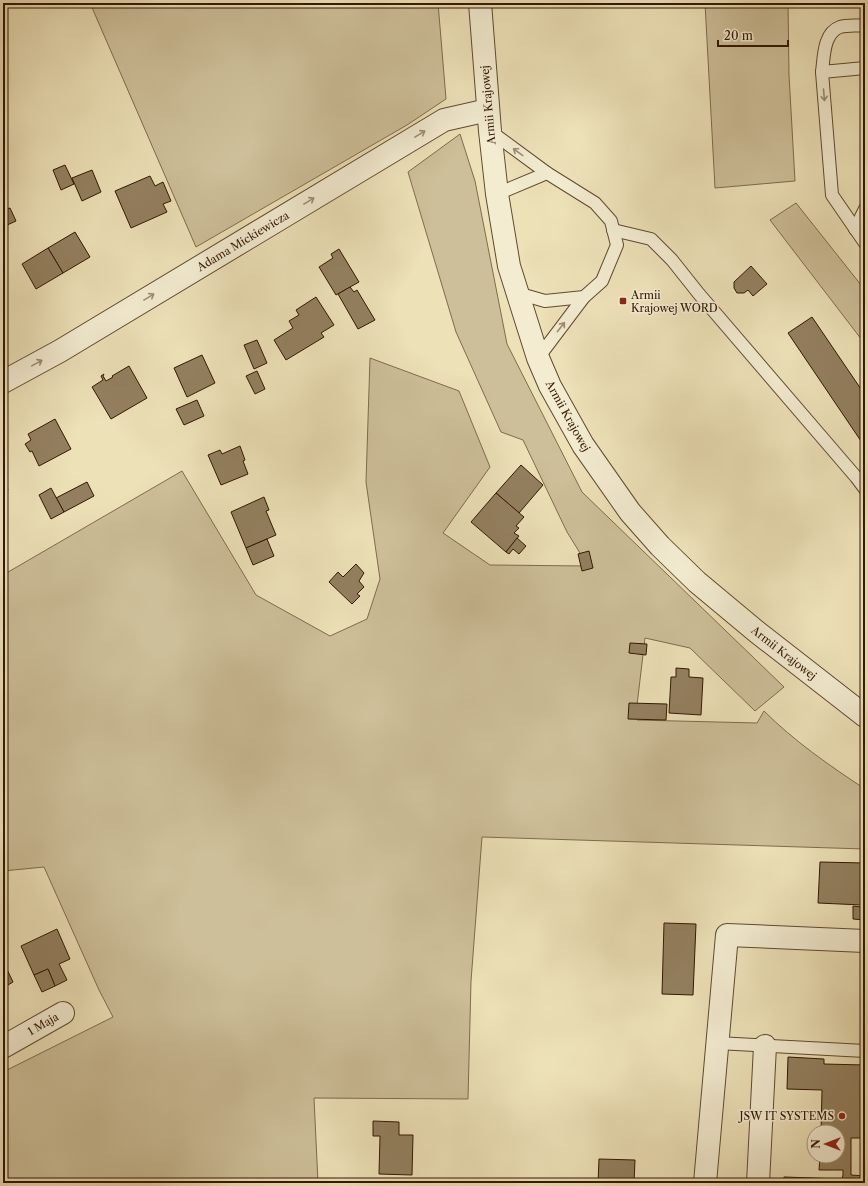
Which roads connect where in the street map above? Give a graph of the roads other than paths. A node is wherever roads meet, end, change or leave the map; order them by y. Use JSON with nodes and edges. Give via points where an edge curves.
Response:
{"nodes":[{"id":1,"x":480,"y":3,"type":"edge"},
{"id":2,"x":865,"y":25,"type":"edge"},
{"id":3,"x":865,"y":68,"type":"edge"},
{"id":4,"x":822,"y":72,"type":"junction"},
{"id":5,"x":489,"y":121,"type":"junction"},
{"id":6,"x":546,"y":173,"type":"junction"},
{"id":7,"x":496,"y":194,"type":"junction"},
{"id":8,"x":865,"y":209,"type":"edge"},
{"id":9,"x":855,"y":229,"type":"junction"},
{"id":10,"x":613,"y":230,"type":"junction"},
{"id":11,"x":865,"y":243,"type":"edge"},
{"id":12,"x":518,"y":293,"type":"junction"},
{"id":13,"x":584,"y":297,"type":"junction"},
{"id":14,"x":538,"y":358,"type":"junction"},
{"id":15,"x":3,"y":382,"type":"edge"},
{"id":16,"x":865,"y":489,"type":"edge"},
{"id":17,"x":865,"y":716,"type":"edge"},
{"id":18,"x":865,"y":941,"type":"edge"},
{"id":19,"x":63,"y":1013,"type":"dead end"},
{"id":20,"x":717,"y":1043,"type":"junction"},
{"id":21,"x":765,"y":1046,"type":"junction"},
{"id":22,"x":3,"y":1047,"type":"edge"},
{"id":23,"x":865,"y":1051,"type":"edge"},
{"id":24,"x":705,"y":1183,"type":"edge"},
{"id":25,"x":758,"y":1183,"type":"edge"}],
"edges":[{"from":1,"to":5,"type":"street","name":"Armii Krajowej"},
{"from":2,"to":4,"type":"lane","via":[[839,27],[832,34],[824,48]]},
{"from":3,"to":4,"type":"lane"},
{"from":4,"to":9,"type":"lane","one_way":true,"via":[[832,195]]},
{"from":6,"to":5,"type":"lane","one_way":true},
{"from":5,"to":7,"type":"street","name":"Armii Krajowej"},
{"from":15,"to":5,"type":"street","name":"Adama Mickiewicza","one_way":true,"via":[[67,347],[444,120]]},
{"from":6,"to":7,"type":"lane"},
{"from":6,"to":10,"type":"lane","via":[[595,203],[611,221]]},
{"from":7,"to":12,"type":"street","name":"Armii Krajowej","via":[[508,266]]},
{"from":8,"to":9,"type":"lane"},
{"from":9,"to":11,"type":"lane"},
{"from":10,"to":13,"type":"lane","via":[[617,245],[602,281]]},
{"from":10,"to":16,"type":"lane","via":[[652,239]]},
{"from":12,"to":13,"type":"lane","via":[[545,301]]},
{"from":12,"to":14,"type":"street","name":"Armii Krajowej"},
{"from":14,"to":13,"type":"lane","one_way":true},
{"from":14,"to":17,"type":"street","name":"Armii Krajowej","via":[[582,445],[630,512],[660,546],[733,612]]},
{"from":18,"to":20,"type":"street","via":[[727,935]]},
{"from":19,"to":22,"type":"street","name":"1 Maja"},
{"from":20,"to":21,"type":"lane"},
{"from":20,"to":24,"type":"street"},
{"from":21,"to":23,"type":"lane"},
{"from":21,"to":25,"type":"street"}]}
